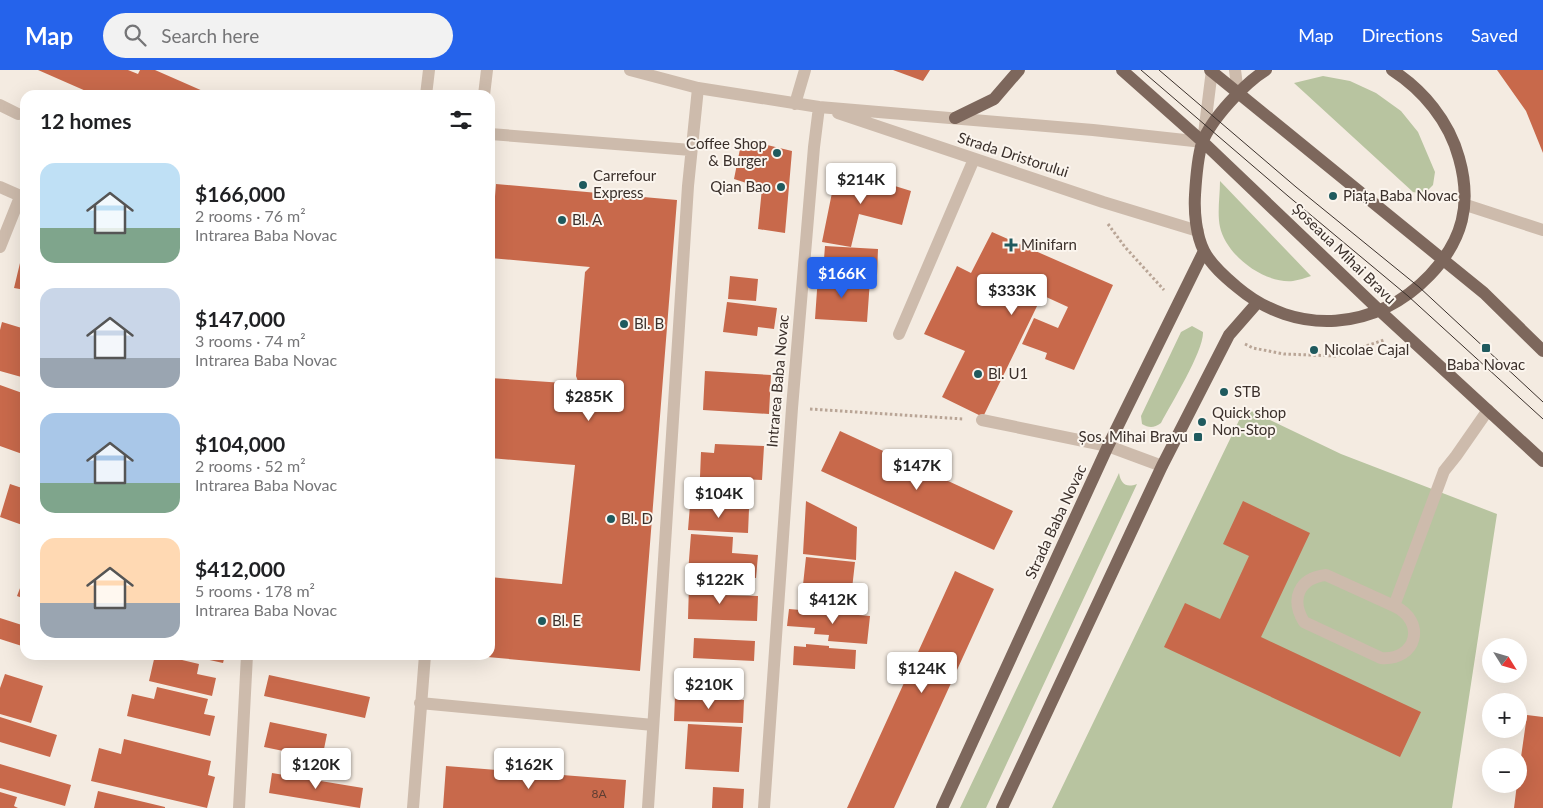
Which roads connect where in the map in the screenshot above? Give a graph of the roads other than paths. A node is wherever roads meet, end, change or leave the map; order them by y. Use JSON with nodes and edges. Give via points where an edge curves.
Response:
{"nodes":[{"id":1,"x":429,"y":70,"type":"edge"},
{"id":2,"x":487,"y":70,"type":"edge"},
{"id":3,"x":630,"y":70,"type":"edge"},
{"id":4,"x":805,"y":70,"type":"edge"},
{"id":5,"x":1019,"y":70,"type":"edge"},
{"id":6,"x":1122,"y":70,"type":"edge"},
{"id":7,"x":1212,"y":70,"type":"edge"},
{"id":8,"x":1235,"y":70,"type":"edge"},
{"id":9,"x":1266,"y":70,"type":"edge"},
{"id":10,"x":1392,"y":70,"type":"edge"},
{"id":11,"x":698,"y":88,"type":"junction"},
{"id":12,"x":427,"y":90,"type":"edge"},
{"id":13,"x":485,"y":90,"type":"edge"},
{"id":14,"x":1238,"y":93,"type":"junction"},
{"id":15,"x":795,"y":104,"type":"junction"},
{"id":16,"x":0,"y":105,"type":"edge"},
{"id":17,"x":819,"y":107,"type":"junction"},
{"id":18,"x":18,"y":114,"type":"dead end"},
{"id":19,"x":955,"y":118,"type":"junction"},
{"id":20,"x":495,"y":134,"type":"edge"},
{"id":21,"x":1203,"y":142,"type":"junction"},
{"id":22,"x":691,"y":150,"type":"junction"},
{"id":23,"x":974,"y":159,"type":"junction"},
{"id":24,"x":0,"y":187,"type":"edge"},
{"id":25,"x":20,"y":196,"type":"edge"},
{"id":26,"x":20,"y":202,"type":"edge"},
{"id":27,"x":1466,"y":205,"type":"junction"},
{"id":28,"x":1543,"y":230,"type":"edge"},
{"id":29,"x":1198,"y":231,"type":"junction"},
{"id":30,"x":0,"y":247,"type":"edge"},
{"id":31,"x":1204,"y":251,"type":"junction"},
{"id":32,"x":1444,"y":260,"type":"junction"},
{"id":33,"x":1257,"y":303,"type":"junction"},
{"id":34,"x":1380,"y":311,"type":"junction"},
{"id":35,"x":899,"y":334,"type":"dead end"},
{"id":36,"x":1543,"y":351,"type":"edge"},
{"id":37,"x":1488,"y":410,"type":"junction"},
{"id":38,"x":982,"y":420,"type":"road end"},
{"id":39,"x":1108,"y":446,"type":"junction"},
{"id":40,"x":1543,"y":461,"type":"edge"},
{"id":41,"x":1162,"y":466,"type":"junction"},
{"id":42,"x":1394,"y":606,"type":"junction"},
{"id":43,"x":248,"y":660,"type":"edge"},
{"id":44,"x":424,"y":660,"type":"edge"},
{"id":45,"x":420,"y":703,"type":"junction"},
{"id":46,"x":653,"y":725,"type":"junction"},
{"id":47,"x":239,"y":808,"type":"edge"},
{"id":48,"x":413,"y":808,"type":"edge"},
{"id":49,"x":648,"y":808,"type":"edge"},
{"id":50,"x":764,"y":808,"type":"edge"},
{"id":51,"x":942,"y":808,"type":"edge"},
{"id":52,"x":1002,"y":808,"type":"edge"}],
"edges":[{"from":1,"to":12,"type":"street"},
{"from":2,"to":13,"type":"street"},
{"from":3,"to":11,"type":"street","name":"Strada Dristorului"},
{"from":4,"to":15,"type":"street"},
{"from":5,"to":19,"type":"main road","via":[[994,99]]},
{"from":6,"to":21,"type":"main road","name":"Șoseaua Mihai Bravu"},
{"from":7,"to":14,"type":"main road"},
{"from":7,"to":21,"type":"street"},
{"from":8,"to":14,"type":"street"},
{"from":9,"to":14,"type":"main road"},
{"from":10,"to":27,"type":"main road","via":[[1426,99],[1448,127],[1463,172]]},
{"from":11,"to":15,"type":"street","name":"Strada Dristorului"},
{"from":11,"to":22,"type":"street"},
{"from":14,"to":21,"type":"main road","via":[[1217,118]]},
{"from":14,"to":32,"type":"main road"},
{"from":15,"to":17,"type":"street","name":"Strada Dristorului"},
{"from":16,"to":18,"type":"street"},
{"from":17,"to":19,"type":"street","name":"Strada Dristorului"},
{"from":17,"to":23,"type":"street","name":"Strada Dristorului"},
{"from":17,"to":50,"type":"street","name":"Intrarea Baba Novac","via":[[792,408]]},
{"from":19,"to":21,"type":"street","name":"Strada Dristorului"},
{"from":20,"to":22,"type":"street"},
{"from":21,"to":29,"type":"main road","via":[[1196,171]]},
{"from":21,"to":34,"type":"main road","name":"Șoseaua Mihai Bravu"},
{"from":22,"to":46,"type":"street"},
{"from":23,"to":29,"type":"street","name":"Strada Dristorului"},
{"from":23,"to":35,"type":"street"},
{"from":24,"to":25,"type":"street"},
{"from":26,"to":30,"type":"street"},
{"from":27,"to":28,"type":"street"},
{"from":27,"to":32,"type":"main road","via":[[1455,243]]},
{"from":29,"to":31,"type":"main road"},
{"from":31,"to":33,"type":"main road","via":[[1220,272]]},
{"from":31,"to":39,"type":"main road","name":"Strada Baba Novac"},
{"from":32,"to":34,"type":"main road","via":[[1408,296]]},
{"from":32,"to":36,"type":"main road"},
{"from":33,"to":34,"type":"main road","via":[[1289,316],[1324,322]]},
{"from":33,"to":41,"type":"main road","via":[[1229,335]]},
{"from":34,"to":37,"type":"main road","name":"Șoseaua Mihai Bravu"},
{"from":37,"to":40,"type":"main road","name":"Șoseaua Mihai Bravu"},
{"from":37,"to":42,"type":"street","via":[[1444,471]]},
{"from":38,"to":39,"type":"street"},
{"from":39,"to":41,"type":"street"},
{"from":39,"to":51,"type":"main road","name":"Strada Baba Novac"},
{"from":41,"to":52,"type":"main road"},
{"from":42,"to":42,"type":"street","via":[[1412,620],[1414,632],[1411,646],[1392,659],[1381,658],[1304,622],[1296,605],[1298,593],[1305,583],[1316,576],[1326,575]]},
{"from":43,"to":47,"type":"street"},
{"from":44,"to":45,"type":"street"},
{"from":45,"to":46,"type":"street"},
{"from":45,"to":48,"type":"street"},
{"from":46,"to":49,"type":"street"}]}
